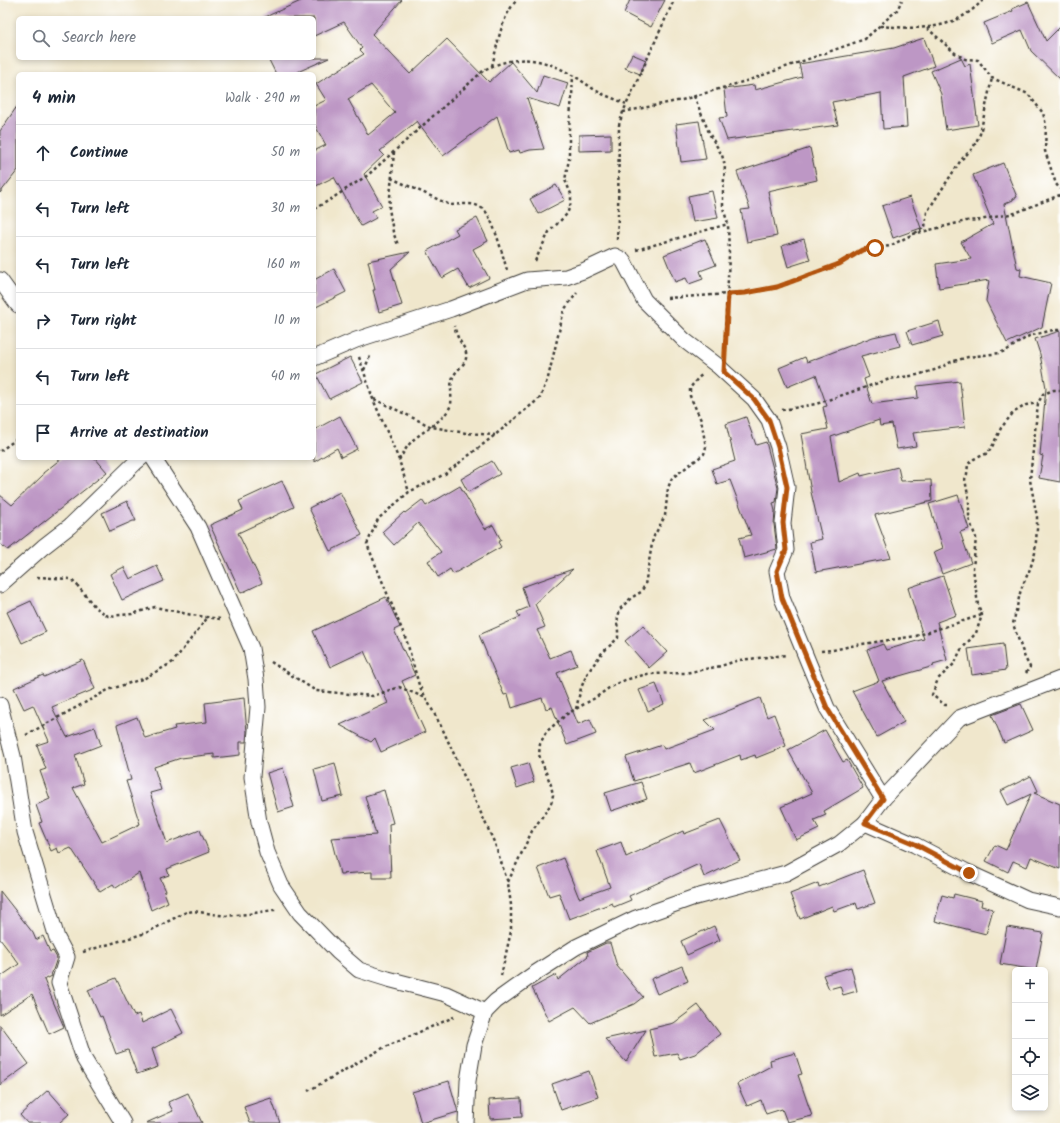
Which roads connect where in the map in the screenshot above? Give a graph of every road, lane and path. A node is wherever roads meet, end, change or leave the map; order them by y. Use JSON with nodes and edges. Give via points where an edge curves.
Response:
{"nodes":[{"id":1,"x":517,"y":0,"type":"edge"},
{"id":2,"x":674,"y":0,"type":"edge"},
{"id":3,"x":902,"y":0,"type":"edge"},
{"id":4,"x":983,"y":0,"type":"edge"},
{"id":5,"x":880,"y":26,"type":"junction"},
{"id":6,"x":927,"y":28,"type":"junction"},
{"id":7,"x":492,"y":66,"type":"junction"},
{"id":8,"x":573,"y":75,"type":"junction"},
{"id":9,"x":992,"y":78,"type":"junction"},
{"id":10,"x":694,"y":96,"type":"junction"},
{"id":11,"x":626,"y":104,"type":"junction"},
{"id":12,"x":623,"y":112,"type":"junction"},
{"id":13,"x":394,"y":152,"type":"junction"},
{"id":14,"x":391,"y":178,"type":"junction"},
{"id":15,"x":1060,"y":189,"type":"edge"},
{"id":16,"x":1060,"y":195,"type":"edge"},
{"id":17,"x":316,"y":208,"type":"edge"},
{"id":18,"x":728,"y":224,"type":"junction"},
{"id":19,"x":913,"y":234,"type":"junction"},
{"id":20,"x":398,"y":245,"type":"dead end"},
{"id":21,"x":615,"y":256,"type":"junction"},
{"id":22,"x":583,"y":272,"type":"junction"},
{"id":23,"x":0,"y":280,"type":"edge"},
{"id":24,"x":527,"y":280,"type":"junction"},
{"id":25,"x":513,"y":286,"type":"junction"},
{"id":26,"x":728,"y":294,"type":"junction"},
{"id":27,"x":644,"y":300,"type":"junction"},
{"id":28,"x":16,"y":302,"type":"edge"},
{"id":29,"x":451,"y":309,"type":"junction"},
{"id":30,"x":1060,"y":330,"type":"edge"},
{"id":31,"x":356,"y":340,"type":"junction"},
{"id":32,"x":316,"y":357,"type":"edge"},
{"id":33,"x":721,"y":369,"type":"junction"},
{"id":34,"x":1060,"y":390,"type":"edge"},
{"id":35,"x":373,"y":399,"type":"junction"},
{"id":36,"x":1038,"y":403,"type":"junction"},
{"id":37,"x":764,"y":413,"type":"junction"},
{"id":38,"x":432,"y":427,"type":"junction"},
{"id":39,"x":495,"y":435,"type":"junction"},
{"id":40,"x":16,"y":439,"type":"edge"},
{"id":41,"x":0,"y":451,"type":"edge"},
{"id":42,"x":138,"y":460,"type":"edge"},
{"id":43,"x":154,"y":460,"type":"edge"},
{"id":44,"x":399,"y":460,"type":"junction"},
{"id":45,"x":409,"y":492,"type":"junction"},
{"id":46,"x":12,"y":575,"type":"junction"},
{"id":47,"x":0,"y":585,"type":"edge"},
{"id":48,"x":982,"y":616,"type":"junction"},
{"id":49,"x":208,"y":617,"type":"junction"},
{"id":50,"x":240,"y":623,"type":"junction"},
{"id":51,"x":251,"y":648,"type":"junction"},
{"id":52,"x":805,"y":653,"type":"junction"},
{"id":53,"x":1025,"y":673,"type":"dead end"},
{"id":54,"x":1060,"y":679,"type":"edge"},
{"id":55,"x":426,"y":698,"type":"junction"},
{"id":56,"x":0,"y":705,"type":"edge"},
{"id":57,"x":576,"y":709,"type":"junction"},
{"id":58,"x":959,"y":718,"type":"junction"},
{"id":59,"x":9,"y":744,"type":"junction"},
{"id":60,"x":883,"y":799,"type":"junction"},
{"id":61,"x":865,"y":823,"type":"junction"},
{"id":62,"x":508,"y":883,"type":"junction"},
{"id":63,"x":1060,"y":907,"type":"edge"},
{"id":64,"x":300,"y":913,"type":"junction"},
{"id":65,"x":67,"y":957,"type":"junction"},
{"id":66,"x":496,"y":1001,"type":"junction"},
{"id":67,"x":481,"y":1010,"type":"junction"},
{"id":68,"x":308,"y":1091,"type":"dead end"},
{"id":69,"x":123,"y":1123,"type":"edge"},
{"id":70,"x":466,"y":1123,"type":"edge"}],
"edges":[{"from":1,"to":7,"type":"path","via":[[510,7],[502,28]]},
{"from":2,"to":11,"type":"path"},
{"from":3,"to":5,"type":"path","via":[[897,10]]},
{"from":4,"to":6,"type":"path","via":[[970,12]]},
{"from":5,"to":6,"type":"path"},
{"from":5,"to":10,"type":"path","via":[[865,39],[749,80]]},
{"from":6,"to":9,"type":"path","via":[[954,53],[965,59],[978,60]]},
{"from":7,"to":8,"type":"path","via":[[500,62],[522,59],[548,63]]},
{"from":7,"to":13,"type":"path","via":[[484,70]]},
{"from":8,"to":11,"type":"path","via":[[596,91]]},
{"from":8,"to":24,"type":"path","via":[[569,159],[565,180],[571,194],[571,203],[567,214],[549,232]]},
{"from":9,"to":15,"type":"path","via":[[1028,94],[1043,113],[1046,125],[1045,151]]},
{"from":9,"to":19,"type":"path","via":[[977,141],[961,160],[927,212],[925,227]]},
{"from":10,"to":12,"type":"path"},
{"from":10,"to":18,"type":"path","via":[[726,166],[723,208]]},
{"from":11,"to":12,"type":"path"},
{"from":12,"to":21,"type":"path","via":[[619,125]]},
{"from":13,"to":14,"type":"path"},
{"from":13,"to":17,"type":"path","via":[[368,175]]},
{"from":14,"to":20,"type":"path","via":[[390,221]]},
{"from":14,"to":25,"type":"path","via":[[450,205],[467,204],[483,209],[490,217]]},
{"from":16,"to":19,"type":"path","via":[[1015,213],[966,221]]},
{"from":18,"to":21,"type":"path"},
{"from":18,"to":26,"type":"path"},
{"from":19,"to":26,"type":"path","via":[[890,246],[862,250],[839,264],[777,287]]},
{"from":21,"to":22,"type":"street"},
{"from":21,"to":27,"type":"street","via":[[623,260]]},
{"from":22,"to":24,"type":"street","via":[[566,278]]},
{"from":22,"to":39,"type":"path","via":[[579,290],[564,310],[548,378],[540,398]]},
{"from":23,"to":28,"type":"street"},
{"from":24,"to":25,"type":"street"},
{"from":25,"to":29,"type":"street"},
{"from":26,"to":27,"type":"path"},
{"from":26,"to":33,"type":"path"},
{"from":27,"to":33,"type":"street","via":[[684,340]]},
{"from":29,"to":31,"type":"street"},
{"from":29,"to":38,"type":"path","via":[[457,336],[466,351],[465,362],[452,379],[451,404]]},
{"from":30,"to":37,"type":"path","via":[[1029,336],[1000,353],[963,358],[938,369],[890,379],[816,404]]},
{"from":31,"to":32,"type":"street"},
{"from":31,"to":35,"type":"path","via":[[355,347]]},
{"from":33,"to":37,"type":"street","via":[[754,399]]},
{"from":33,"to":57,"type":"path","via":[[698,378],[690,388],[690,396],[701,420],[706,447],[704,454],[672,478],[668,488],[665,516],[653,538],[645,585],[641,592],[620,609],[617,622],[618,638],[601,654],[587,674]]},
{"from":34,"to":36,"type":"path","via":[[1043,394]]},
{"from":35,"to":38,"type":"path"},
{"from":35,"to":44,"type":"path"},
{"from":36,"to":48,"type":"path","via":[[1026,405],[1013,414],[1001,428],[988,453],[968,464],[965,479],[969,519],[976,538],[973,568]]},
{"from":36,"to":53,"type":"path","via":[[1030,480],[1037,516],[1035,553],[1021,589],[1014,624],[1030,667]]},
{"from":37,"to":52,"type":"street","via":[[778,447],[787,487],[783,523],[786,550],[777,571],[782,598]]},
{"from":38,"to":39,"type":"path"},
{"from":38,"to":44,"type":"path","via":[[413,440]]},
{"from":39,"to":45,"type":"path","via":[[445,474]]},
{"from":40,"to":41,"type":"path"},
{"from":42,"to":46,"type":"street","via":[[70,526]]},
{"from":43,"to":50,"type":"street","via":[[198,526]]},
{"from":44,"to":45,"type":"path"},
{"from":45,"to":55,"type":"path","via":[[378,519],[367,544],[407,642],[419,685]]},
{"from":46,"to":47,"type":"street"},
{"from":46,"to":49,"type":"path","via":[[70,580],[95,607],[108,616],[132,614],[155,607]]},
{"from":48,"to":52,"type":"path","via":[[916,636]]},
{"from":48,"to":58,"type":"path","via":[[976,633],[960,651],[955,663],[938,679],[932,695],[945,704],[960,708]]},
{"from":49,"to":50,"type":"path"},
{"from":49,"to":59,"type":"path","via":[[173,662],[145,678],[108,690]]},
{"from":50,"to":51,"type":"street"},
{"from":51,"to":55,"type":"path","via":[[316,692],[373,696],[399,687]]},
{"from":51,"to":64,"type":"street","via":[[258,707],[252,778],[259,822],[267,852],[281,885]]},
{"from":52,"to":57,"type":"path","via":[[739,660],[685,673],[647,674],[625,680]]},
{"from":52,"to":60,"type":"street","via":[[827,708]]},
{"from":54,"to":58,"type":"street"},
{"from":55,"to":62,"type":"path","via":[[492,837]]},
{"from":56,"to":59,"type":"street"},
{"from":57,"to":62,"type":"path","via":[[546,732],[540,744],[539,754],[553,795],[551,804],[532,831]]},
{"from":58,"to":60,"type":"street"},
{"from":59,"to":65,"type":"street","via":[[25,832],[57,938]]},
{"from":60,"to":61,"type":"street"},
{"from":61,"to":63,"type":"street","via":[[915,844],[969,873],[1028,900]]},
{"from":61,"to":66,"type":"street","via":[[839,844],[786,873],[692,898],[636,918],[576,947]]},
{"from":62,"to":66,"type":"path","via":[[511,930]]},
{"from":64,"to":65,"type":"path","via":[[273,910],[226,916],[193,911],[184,913],[146,934]]},
{"from":64,"to":67,"type":"street","via":[[359,970],[446,994]]},
{"from":65,"to":69,"type":"street","via":[[59,983],[84,1059]]},
{"from":66,"to":67,"type":"street"},
{"from":67,"to":68,"type":"path","via":[[383,1048]]},
{"from":67,"to":70,"type":"street","via":[[468,1081]]}]}
